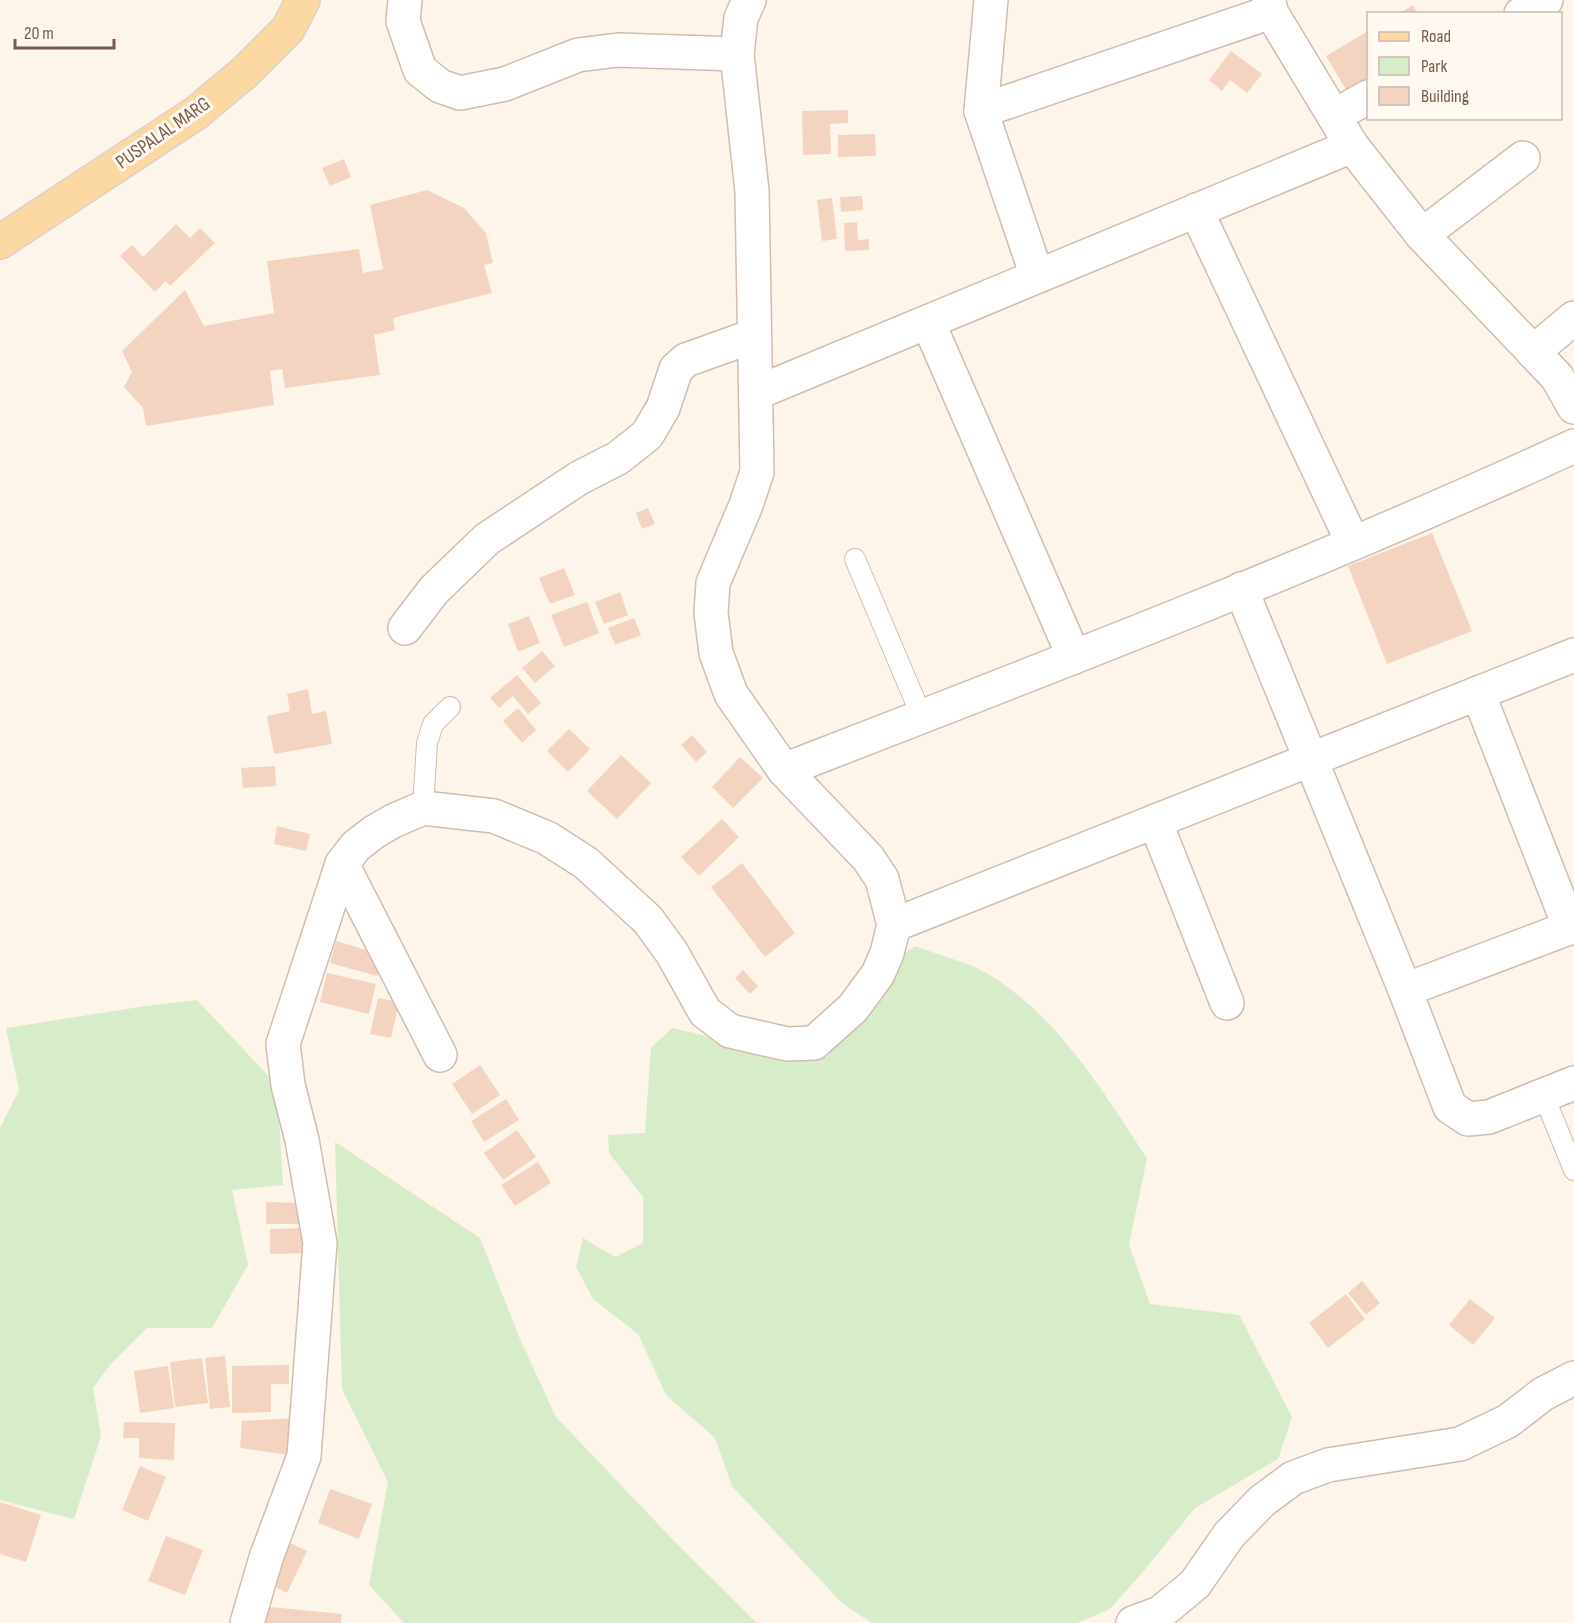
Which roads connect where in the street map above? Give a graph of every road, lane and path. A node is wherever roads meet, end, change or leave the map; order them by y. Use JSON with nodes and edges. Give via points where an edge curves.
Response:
{"nodes":[{"id":1,"x":303,"y":0,"type":"edge"},
{"id":2,"x":405,"y":0,"type":"edge"},
{"id":3,"x":749,"y":0,"type":"edge"},
{"id":4,"x":991,"y":0,"type":"edge"},
{"id":5,"x":1546,"y":0,"type":"edge"},
{"id":6,"x":1270,"y":6,"type":"edge"},
{"id":7,"x":1525,"y":12,"type":"edge"},
{"id":8,"x":737,"y":54,"type":"junction"},
{"id":9,"x":1367,"y":98,"type":"edge"},
{"id":10,"x":981,"y":111,"type":"junction"},
{"id":11,"x":1334,"y":116,"type":"junction"},
{"id":12,"x":1352,"y":146,"type":"junction"},
{"id":13,"x":1522,"y":158,"type":"dead end"},
{"id":14,"x":1196,"y":210,"type":"junction"},
{"id":15,"x":1422,"y":235,"type":"junction"},
{"id":16,"x":0,"y":242,"type":"edge"},
{"id":17,"x":1037,"y":276,"type":"junction"},
{"id":18,"x":1574,"y":318,"type":"edge"},
{"id":19,"x":928,"y":322,"type":"junction"},
{"id":20,"x":753,"y":336,"type":"junction"},
{"id":21,"x":1533,"y":352,"type":"junction"},
{"id":22,"x":756,"y":393,"type":"junction"},
{"id":23,"x":1574,"y":407,"type":"edge"},
{"id":24,"x":1574,"y":446,"type":"edge"},
{"id":25,"x":1353,"y":543,"type":"junction"},
{"id":26,"x":855,"y":559,"type":"dead end"},
{"id":27,"x":1241,"y":589,"type":"junction"},
{"id":28,"x":405,"y":628,"type":"dead end"},
{"id":29,"x":1574,"y":655,"type":"edge"},
{"id":30,"x":1074,"y":657,"type":"junction"},
{"id":31,"x":1478,"y":693,"type":"junction"},
{"id":32,"x":450,"y":707,"type":"dead end"},
{"id":33,"x":922,"y":717,"type":"junction"},
{"id":34,"x":1309,"y":760,"type":"junction"},
{"id":35,"x":784,"y":770,"type":"junction"},
{"id":36,"x":423,"y":808,"type":"junction"},
{"id":37,"x":1155,"y":821,"type":"junction"},
{"id":38,"x":342,"y":864,"type":"junction"},
{"id":39,"x":894,"y":925,"type":"junction"},
{"id":40,"x":1572,"y":927,"type":"edge"},
{"id":41,"x":1405,"y":990,"type":"junction"},
{"id":42,"x":1227,"y":1003,"type":"dead end"},
{"id":43,"x":440,"y":1055,"type":"dead end"},
{"id":44,"x":1574,"y":1083,"type":"edge"},
{"id":45,"x":1544,"y":1096,"type":"junction"},
{"id":46,"x":1574,"y":1170,"type":"edge"},
{"id":47,"x":1574,"y":1378,"type":"edge"},
{"id":48,"x":247,"y":1623,"type":"edge"},
{"id":49,"x":1133,"y":1623,"type":"edge"}],
"edges":[{"from":1,"to":16,"type":"main road","name":"PUSPALAL MARG","via":[[288,29],[196,113]]},
{"from":2,"to":8,"type":"street","via":[[403,21],[420,70],[440,86],[459,93],[505,84],[578,55],[618,51]]},
{"from":3,"to":8,"type":"street","via":[[741,18]]},
{"from":4,"to":10,"type":"street"},
{"from":5,"to":7,"type":"street"},
{"from":6,"to":10,"type":"street"},
{"from":6,"to":11,"type":"street"},
{"from":8,"to":20,"type":"street","via":[[752,191]]},
{"from":9,"to":11,"type":"street"},
{"from":10,"to":17,"type":"street"},
{"from":11,"to":12,"type":"street"},
{"from":12,"to":14,"type":"street"},
{"from":12,"to":15,"type":"street"},
{"from":13,"to":15,"type":"street"},
{"from":14,"to":17,"type":"street"},
{"from":14,"to":25,"type":"street"},
{"from":15,"to":21,"type":"street"},
{"from":17,"to":19,"type":"street"},
{"from":18,"to":21,"type":"street"},
{"from":19,"to":22,"type":"street"},
{"from":19,"to":30,"type":"street"},
{"from":20,"to":22,"type":"street"},
{"from":20,"to":28,"type":"street","via":[[687,360],[676,369],[663,408],[647,435],[618,458],[579,477],[487,539],[434,590]]},
{"from":21,"to":23,"type":"street","via":[[1557,378]]},
{"from":22,"to":35,"type":"street","via":[[757,472],[713,583],[711,613],[716,653],[731,694]]},
{"from":24,"to":25,"type":"street"},
{"from":25,"to":27,"type":"street"},
{"from":26,"to":33,"type":"lane"},
{"from":27,"to":30,"type":"street"},
{"from":27,"to":34,"type":"street"},
{"from":29,"to":31,"type":"street"},
{"from":30,"to":33,"type":"street"},
{"from":31,"to":34,"type":"street"},
{"from":31,"to":40,"type":"street"},
{"from":32,"to":36,"type":"lane","via":[[433,724],[427,743]]},
{"from":33,"to":35,"type":"street"},
{"from":34,"to":37,"type":"street"},
{"from":34,"to":41,"type":"street"},
{"from":35,"to":39,"type":"street","via":[[868,858],[882,879]]},
{"from":36,"to":38,"type":"street","via":[[374,832]]},
{"from":36,"to":39,"type":"street","via":[[494,816],[547,838],[586,863],[648,920],[672,953],[705,1012],[730,1031],[787,1044],[814,1043],[853,1008],[878,974]]},
{"from":37,"to":39,"type":"street"},
{"from":37,"to":42,"type":"street"},
{"from":38,"to":43,"type":"street"},
{"from":38,"to":48,"type":"street","via":[[284,1044],[288,1085],[320,1243],[304,1456],[266,1558]]},
{"from":40,"to":41,"type":"street"},
{"from":41,"to":45,"type":"street","via":[[1450,1107],[1468,1119],[1489,1117]]},
{"from":44,"to":45,"type":"street"},
{"from":45,"to":46,"type":"lane"},
{"from":47,"to":49,"type":"street","via":[[1543,1394],[1508,1421],[1460,1444],[1328,1465],[1293,1478],[1262,1501],[1229,1535],[1195,1584],[1160,1613]]}]}
